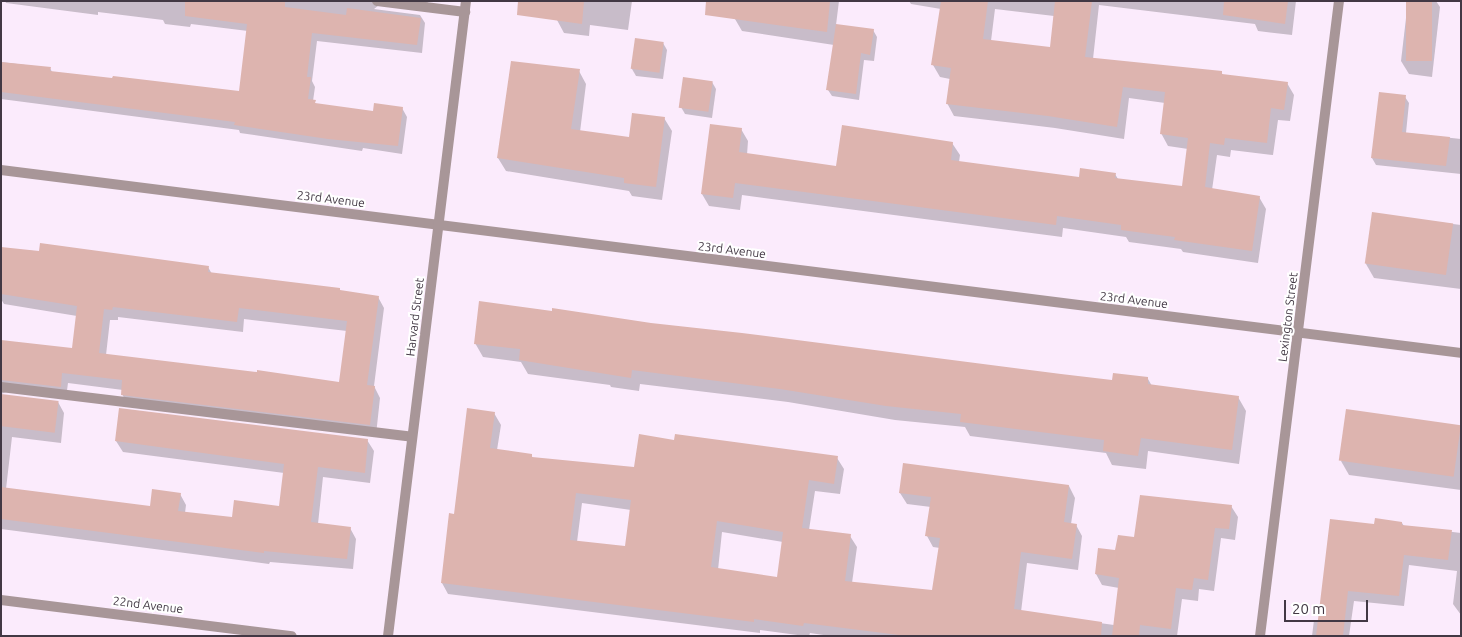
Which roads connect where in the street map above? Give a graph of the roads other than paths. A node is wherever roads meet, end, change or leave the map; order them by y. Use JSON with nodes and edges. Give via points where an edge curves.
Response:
{"nodes":[{"id":1,"x":378,"y":1,"type":"edge"},
{"id":2,"x":466,"y":1,"type":"edge"},
{"id":3,"x":1339,"y":1,"type":"edge"},
{"id":4,"x":465,"y":12,"type":"junction"},
{"id":5,"x":1,"y":170,"type":"edge"},
{"id":6,"x":438,"y":226,"type":"junction"},
{"id":7,"x":1298,"y":333,"type":"junction"},
{"id":8,"x":1461,"y":353,"type":"edge"},
{"id":9,"x":1,"y":387,"type":"edge"},
{"id":10,"x":412,"y":437,"type":"junction"},
{"id":11,"x":1,"y":600,"type":"edge"},
{"id":12,"x":292,"y":636,"type":"edge"},
{"id":13,"x":388,"y":636,"type":"edge"},
{"id":14,"x":1260,"y":636,"type":"edge"}],
"edges":[{"from":1,"to":4,"type":"street"},
{"from":2,"to":4,"type":"street","name":"Harvard Street"},
{"from":3,"to":7,"type":"street","name":"Lexington Street"},
{"from":4,"to":6,"type":"street","name":"Harvard Street"},
{"from":5,"to":6,"type":"street","name":"23rd Avenue"},
{"from":6,"to":7,"type":"street","name":"23rd Avenue"},
{"from":6,"to":10,"type":"street","name":"Harvard Street"},
{"from":7,"to":8,"type":"street","name":"23rd Avenue"},
{"from":7,"to":14,"type":"street","name":"Lexington Street"},
{"from":9,"to":10,"type":"street"},
{"from":10,"to":13,"type":"street","name":"Harvard Street"},
{"from":11,"to":12,"type":"street","name":"22nd Avenue"}]}
